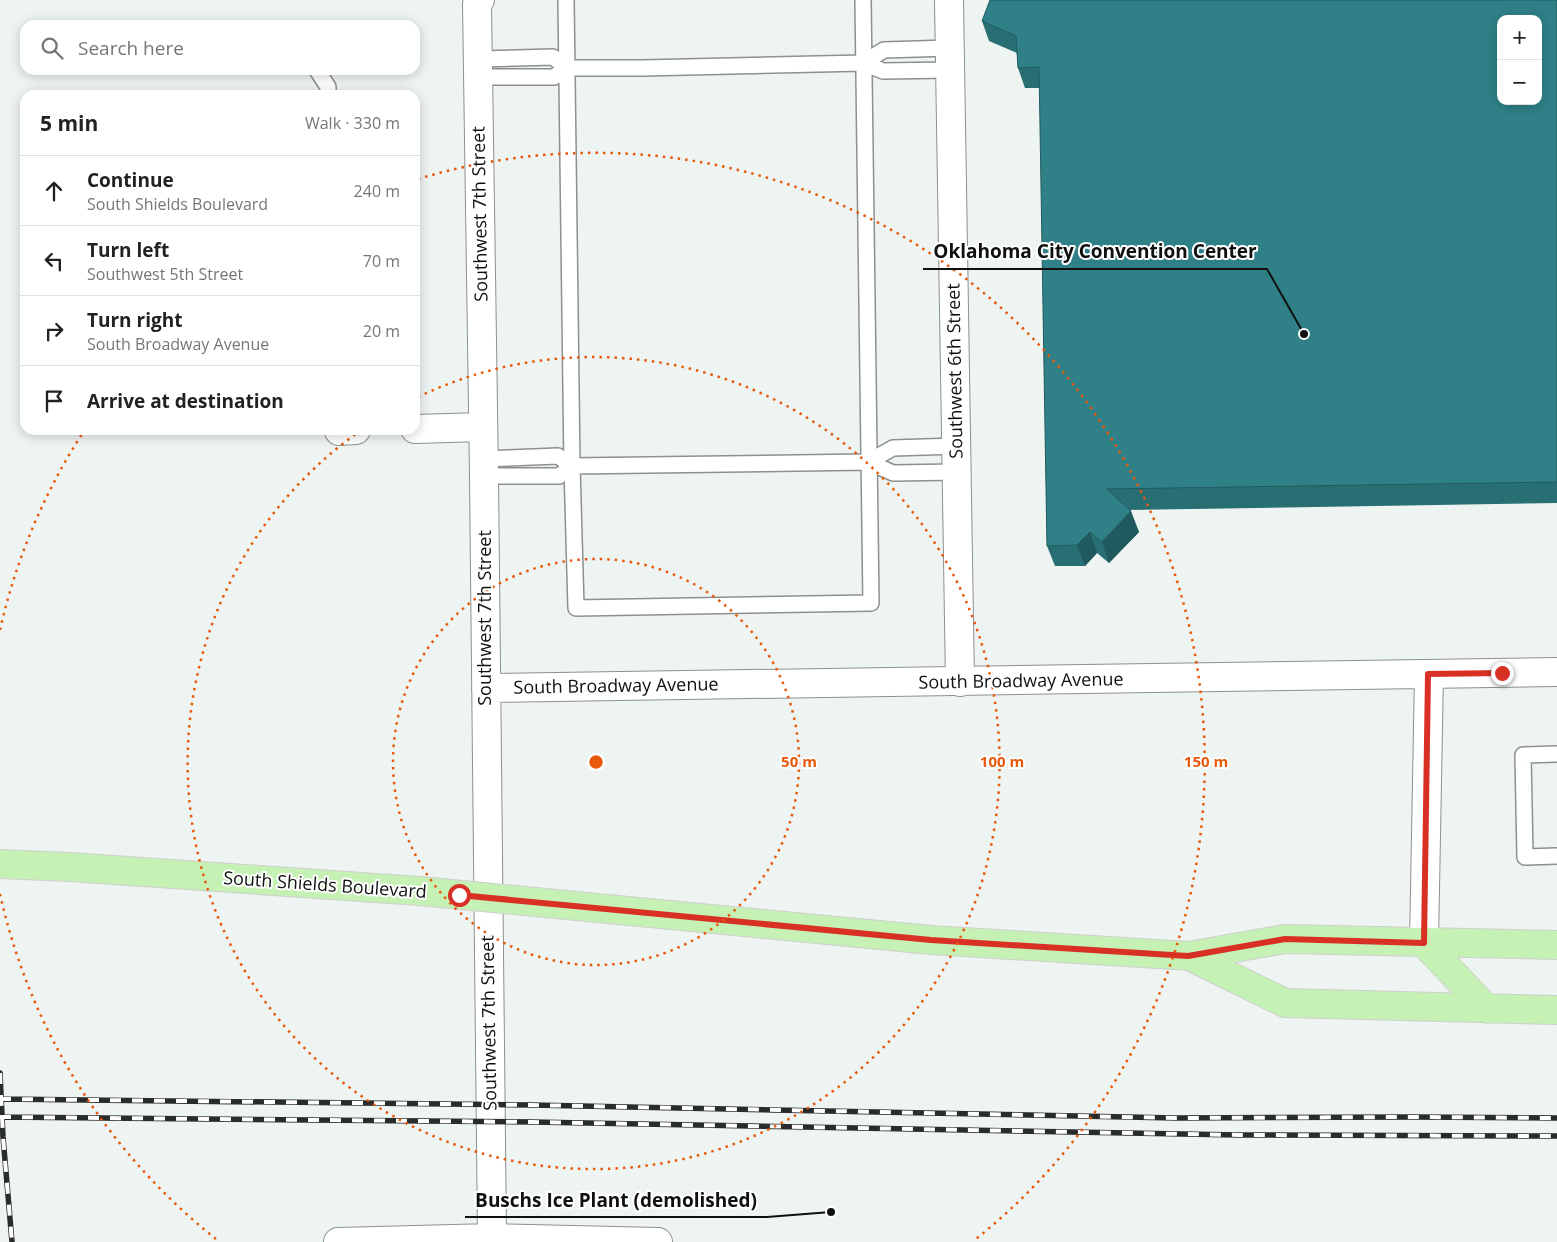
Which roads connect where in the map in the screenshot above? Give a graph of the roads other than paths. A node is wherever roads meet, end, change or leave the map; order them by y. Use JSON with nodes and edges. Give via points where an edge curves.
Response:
{"nodes":[{"id":1,"x":566,"y":0,"type":"edge"},
{"id":2,"x":863,"y":0,"type":"edge"},
{"id":3,"x":949,"y":0,"type":"edge"},
{"id":4,"x":477,"y":1,"type":"edge"},
{"id":5,"x":950,"y":59,"type":"junction"},
{"id":6,"x":863,"y":63,"type":"junction"},
{"id":7,"x":478,"y":68,"type":"junction"},
{"id":8,"x":567,"y":68,"type":"junction"},
{"id":9,"x":320,"y":75,"type":"edge"},
{"id":10,"x":328,"y":90,"type":"edge"},
{"id":11,"x":482,"y":428,"type":"junction"},
{"id":12,"x":420,"y":429,"type":"edge"},
{"id":13,"x":957,"y":459,"type":"junction"},
{"id":14,"x":868,"y":462,"type":"junction"},
{"id":15,"x":572,"y":466,"type":"junction"},
{"id":16,"x":484,"y":468,"type":"junction"},
{"id":17,"x":1557,"y":672,"type":"edge"},
{"id":18,"x":1428,"y":674,"type":"junction"},
{"id":19,"x":960,"y":682,"type":"junction"},
{"id":20,"x":486,"y":688,"type":"junction"},
{"id":21,"x":1557,"y":754,"type":"edge"},
{"id":22,"x":1557,"y":856,"type":"edge"},
{"id":23,"x":0,"y":864,"type":"edge"},
{"id":24,"x":1424,"y":943,"type":"junction"},
{"id":25,"x":1557,"y":945,"type":"edge"},
{"id":26,"x":1188,"y":956,"type":"junction"},
{"id":27,"x":1487,"y":1009,"type":"junction"},
{"id":28,"x":1557,"y":1010,"type":"edge"},
{"id":29,"x":492,"y":1238,"type":"junction"},
{"id":30,"x":338,"y":1242,"type":"edge"},
{"id":31,"x":658,"y":1242,"type":"edge"}],
"edges":[{"from":1,"to":8,"type":"lane"},
{"from":2,"to":6,"type":"lane"},
{"from":3,"to":5,"type":"street","name":"Southwest 6th Street"},
{"from":4,"to":7,"type":"street","name":"Southwest 7th Street"},
{"from":5,"to":6,"type":"lane","via":[[883,71]]},
{"from":5,"to":6,"type":"lane","via":[[884,50]]},
{"from":5,"to":13,"type":"street","name":"Southwest 6th Street"},
{"from":6,"to":8,"type":"lane"},
{"from":6,"to":14,"type":"lane"},
{"from":7,"to":8,"type":"lane","via":[[554,77]]},
{"from":7,"to":11,"type":"street","name":"Southwest 7th Street"},
{"from":8,"to":15,"type":"lane"},
{"from":9,"to":10,"type":"lane"},
{"from":11,"to":12,"type":"street"},
{"from":11,"to":16,"type":"street","name":"Southwest 7th Street"},
{"from":13,"to":14,"type":"lane","via":[[893,473]]},
{"from":13,"to":14,"type":"lane","via":[[893,448]]},
{"from":13,"to":19,"type":"street","name":"Southwest 6th Street"},
{"from":14,"to":15,"type":"lane"},
{"from":14,"to":15,"type":"lane","via":[[871,603],[576,608]]},
{"from":15,"to":16,"type":"lane","via":[[558,456]]},
{"from":16,"to":20,"type":"street","name":"Southwest 7th Street"},
{"from":17,"to":18,"type":"street","name":"South Broadway Avenue"},
{"from":18,"to":19,"type":"street","name":"South Broadway Avenue"},
{"from":18,"to":24,"type":"street"},
{"from":19,"to":20,"type":"street","name":"South Broadway Avenue"},
{"from":20,"to":29,"type":"street","name":"Southwest 7th Street"},
{"from":21,"to":22,"type":"lane","via":[[1523,755],[1525,857]]},
{"from":23,"to":26,"type":"main road","name":"South Shields Boulevard","bridge":true,"via":[[370,887],[931,940]]},
{"from":24,"to":25,"type":"main road","name":"South Shields Boulevard"},
{"from":24,"to":26,"type":"main road","name":"South Shields Boulevard","via":[[1285,939]]},
{"from":24,"to":27,"type":"main road"},
{"from":26,"to":27,"type":"main road","name":"South Shields Boulevard","via":[[1284,1003]]},
{"from":27,"to":28,"type":"main road","name":"South Shields Boulevard"},
{"from":29,"to":30,"type":"street"},
{"from":29,"to":31,"type":"street"}]}
